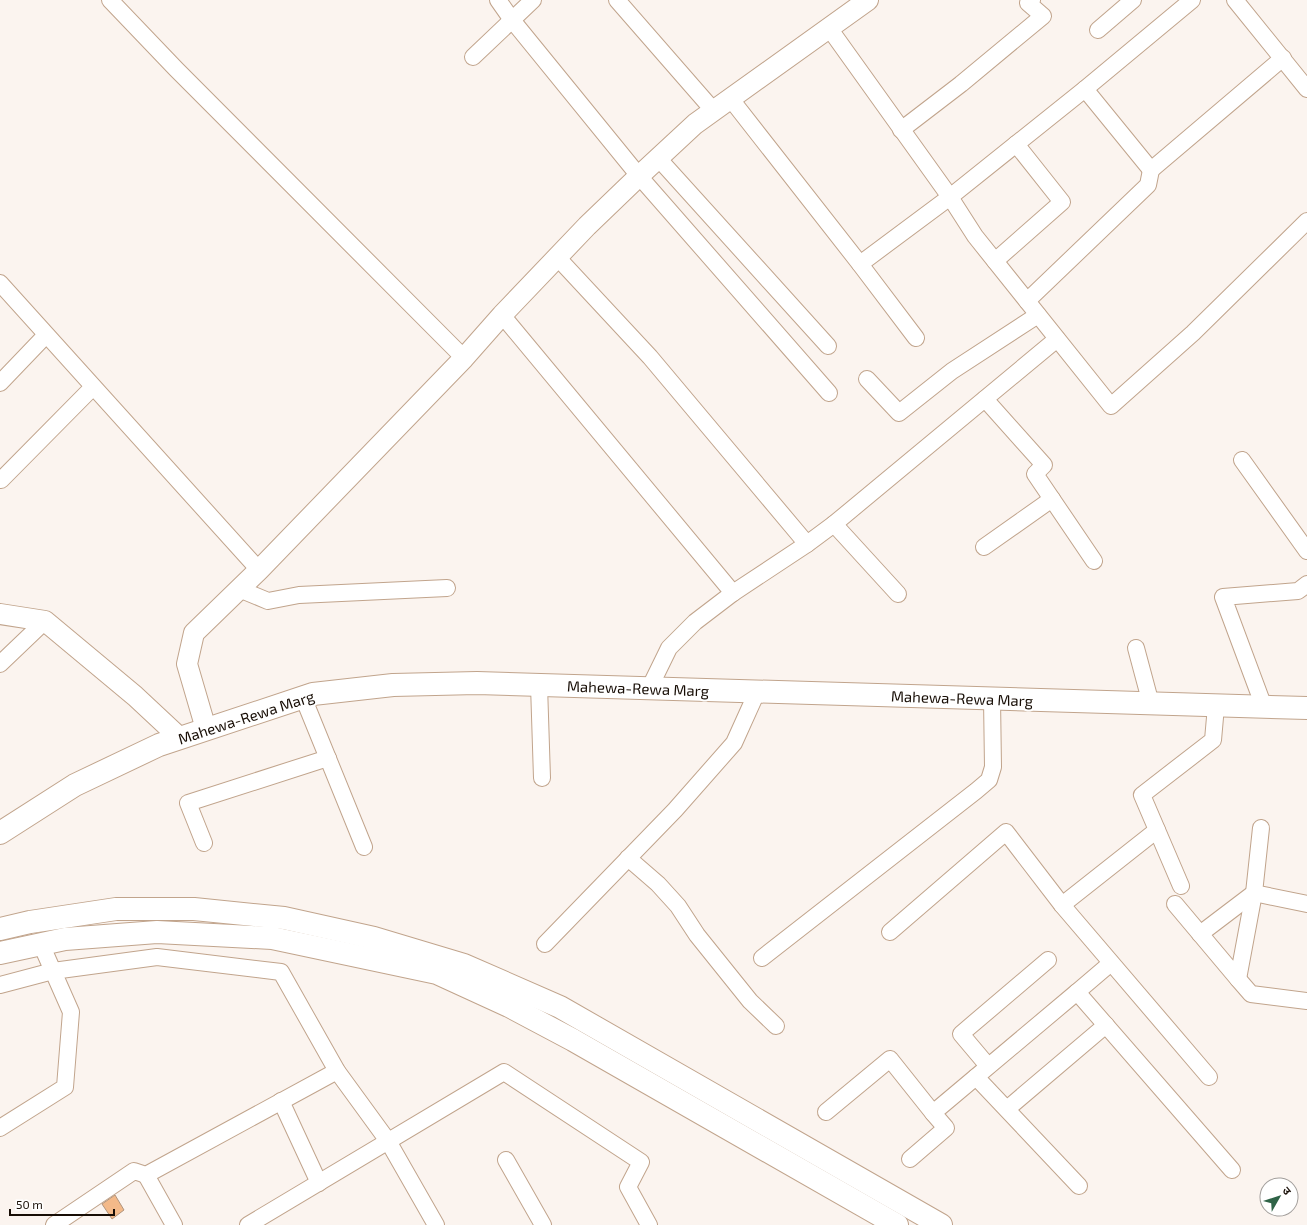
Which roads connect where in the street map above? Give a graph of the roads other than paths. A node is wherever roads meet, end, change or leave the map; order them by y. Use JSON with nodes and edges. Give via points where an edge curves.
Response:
{"nodes":[{"id":1,"x":110,"y":0,"type":"edge"},
{"id":2,"x":498,"y":0,"type":"edge"},
{"id":3,"x":532,"y":0,"type":"edge"},
{"id":4,"x":617,"y":0,"type":"edge"},
{"id":5,"x":868,"y":0,"type":"edge"},
{"id":6,"x":1032,"y":0,"type":"edge"},
{"id":7,"x":1133,"y":0,"type":"edge"},
{"id":8,"x":1192,"y":0,"type":"edge"},
{"id":9,"x":1235,"y":0,"type":"edge"},
{"id":10,"x":512,"y":20,"type":"junction"},
{"id":11,"x":829,"y":28,"type":"junction"},
{"id":12,"x":1098,"y":30,"type":"dead end"},
{"id":13,"x":472,"y":57,"type":"dead end"},
{"id":14,"x":1283,"y":58,"type":"junction"},
{"id":15,"x":1085,"y":89,"type":"junction"},
{"id":16,"x":1307,"y":89,"type":"edge"},
{"id":17,"x":730,"y":98,"type":"junction"},
{"id":18,"x":713,"y":110,"type":"junction"},
{"id":19,"x":901,"y":130,"type":"junction"},
{"id":20,"x":1016,"y":144,"type":"junction"},
{"id":21,"x":658,"y":158,"type":"junction"},
{"id":22,"x":1152,"y":170,"type":"junction"},
{"id":23,"x":639,"y":176,"type":"junction"},
{"id":24,"x":950,"y":198,"type":"junction"},
{"id":25,"x":1307,"y":221,"type":"edge"},
{"id":26,"x":557,"y":257,"type":"junction"},
{"id":27,"x":995,"y":261,"type":"junction"},
{"id":28,"x":860,"y":264,"type":"junction"},
{"id":29,"x":0,"y":283,"type":"edge"},
{"id":30,"x":1027,"y":301,"type":"junction"},
{"id":31,"x":502,"y":315,"type":"junction"},
{"id":32,"x":1038,"y":315,"type":"junction"},
{"id":33,"x":46,"y":335,"type":"junction"},
{"id":34,"x":916,"y":338,"type":"dead end"},
{"id":35,"x":1057,"y":339,"type":"junction"},
{"id":36,"x":828,"y":346,"type":"dead end"},
{"id":37,"x":464,"y":358,"type":"junction"},
{"id":38,"x":867,"y":379,"type":"dead end"},
{"id":39,"x":0,"y":383,"type":"edge"},
{"id":40,"x":93,"y":387,"type":"junction"},
{"id":41,"x":829,"y":393,"type":"dead end"},
{"id":42,"x":985,"y":398,"type":"junction"},
{"id":43,"x":1242,"y":460,"type":"dead end"},
{"id":44,"x":1,"y":480,"type":"dead end"},
{"id":45,"x":1052,"y":499,"type":"junction"},
{"id":46,"x":834,"y":524,"type":"junction"},
{"id":47,"x":807,"y":544,"type":"junction"},
{"id":48,"x":984,"y":547,"type":"dead end"},
{"id":49,"x":1307,"y":551,"type":"edge"},
{"id":50,"x":1094,"y":561,"type":"dead end"},
{"id":51,"x":259,"y":570,"type":"junction"},
{"id":52,"x":1307,"y":584,"type":"edge"},
{"id":53,"x":448,"y":588,"type":"dead end"},
{"id":54,"x":240,"y":589,"type":"junction"},
{"id":55,"x":733,"y":593,"type":"junction"},
{"id":56,"x":898,"y":594,"type":"dead end"},
{"id":57,"x":0,"y":614,"type":"edge"},
{"id":58,"x":45,"y":621,"type":"junction"},
{"id":59,"x":1136,"y":648,"type":"dead end"},
{"id":60,"x":0,"y":664,"type":"edge"},
{"id":61,"x":539,"y":685,"type":"junction"},
{"id":62,"x":649,"y":689,"type":"junction"},
{"id":63,"x":757,"y":692,"type":"junction"},
{"id":64,"x":303,"y":697,"type":"junction"},
{"id":65,"x":992,"y":699,"type":"junction"},
{"id":66,"x":1152,"y":704,"type":"junction"},
{"id":67,"x":1216,"y":706,"type":"junction"},
{"id":68,"x":1264,"y":707,"type":"junction"},
{"id":69,"x":1307,"y":708,"type":"edge"},
{"id":70,"x":206,"y":729,"type":"junction"},
{"id":71,"x":180,"y":738,"type":"junction"},
{"id":72,"x":328,"y":758,"type":"junction"},
{"id":73,"x":542,"y":778,"type":"dead end"},
{"id":74,"x":1261,"y":828,"type":"dead end"},
{"id":75,"x":1157,"y":830,"type":"junction"},
{"id":76,"x":0,"y":833,"type":"edge"},
{"id":77,"x":204,"y":843,"type":"dead end"},
{"id":78,"x":364,"y":847,"type":"dead end"},
{"id":79,"x":628,"y":858,"type":"junction"},
{"id":80,"x":1181,"y":886,"type":"dead end"},
{"id":81,"x":1254,"y":893,"type":"junction"},
{"id":82,"x":1175,"y":904,"type":"dead end"},
{"id":83,"x":1307,"y":904,"type":"edge"},
{"id":84,"x":1062,"y":905,"type":"junction"},
{"id":85,"x":1,"y":928,"type":"edge"},
{"id":86,"x":890,"y":932,"type":"dead end"},
{"id":87,"x":1200,"y":934,"type":"junction"},
{"id":88,"x":41,"y":944,"type":"junction"},
{"id":89,"x":545,"y":944,"type":"dead end"},
{"id":90,"x":0,"y":952,"type":"edge"},
{"id":91,"x":762,"y":958,"type":"dead end"},
{"id":92,"x":1048,"y":960,"type":"dead end"},
{"id":93,"x":1111,"y":963,"type":"junction"},
{"id":94,"x":53,"y":971,"type":"junction"},
{"id":95,"x":1238,"y":979,"type":"junction"},
{"id":96,"x":0,"y":985,"type":"edge"},
{"id":97,"x":1077,"y":992,"type":"junction"},
{"id":98,"x":1307,"y":1001,"type":"edge"},
{"id":99,"x":776,"y":1026,"type":"dead end"},
{"id":100,"x":1106,"y":1026,"type":"junction"},
{"id":101,"x":988,"y":1066,"type":"junction"},
{"id":102,"x":337,"y":1071,"type":"junction"},
{"id":103,"x":976,"y":1077,"type":"junction"},
{"id":104,"x":1209,"y":1077,"type":"dead end"},
{"id":105,"x":281,"y":1101,"type":"junction"},
{"id":106,"x":1007,"y":1109,"type":"junction"},
{"id":107,"x":826,"y":1112,"type":"dead end"},
{"id":108,"x":933,"y":1113,"type":"junction"},
{"id":109,"x":0,"y":1128,"type":"edge"},
{"id":110,"x":388,"y":1141,"type":"junction"},
{"id":111,"x":910,"y":1159,"type":"dead end"},
{"id":112,"x":506,"y":1160,"type":"dead end"},
{"id":113,"x":1232,"y":1170,"type":"dead end"},
{"id":114,"x":146,"y":1175,"type":"junction"},
{"id":115,"x":319,"y":1182,"type":"junction"},
{"id":116,"x":1079,"y":1186,"type":"dead end"},
{"id":117,"x":64,"y":1222,"type":"edge"},
{"id":118,"x":174,"y":1225,"type":"edge"},
{"id":119,"x":248,"y":1225,"type":"edge"},
{"id":120,"x":436,"y":1225,"type":"edge"},
{"id":121,"x":543,"y":1225,"type":"edge"},
{"id":122,"x":649,"y":1225,"type":"edge"},
{"id":123,"x":897,"y":1225,"type":"edge"},
{"id":124,"x":941,"y":1225,"type":"edge"}],
"edges":[{"from":1,"to":37,"type":"street"},
{"from":2,"to":10,"type":"street"},
{"from":3,"to":10,"type":"street"},
{"from":4,"to":18,"type":"street"},
{"from":5,"to":11,"type":"street"},
{"from":6,"to":19,"type":"street","via":[[1028,3],[1043,16]]},
{"from":7,"to":12,"type":"street"},
{"from":8,"to":15,"type":"street"},
{"from":9,"to":14,"type":"street"},
{"from":10,"to":13,"type":"street"},
{"from":10,"to":23,"type":"street"},
{"from":11,"to":17,"type":"street"},
{"from":11,"to":19,"type":"street"},
{"from":14,"to":16,"type":"street"},
{"from":14,"to":22,"type":"street"},
{"from":15,"to":20,"type":"street"},
{"from":15,"to":22,"type":"street"},
{"from":17,"to":18,"type":"street"},
{"from":17,"to":28,"type":"street"},
{"from":18,"to":21,"type":"street"},
{"from":19,"to":24,"type":"street"},
{"from":20,"to":24,"type":"street"},
{"from":20,"to":27,"type":"street","via":[[1062,202]]},
{"from":21,"to":23,"type":"street"},
{"from":21,"to":36,"type":"street"},
{"from":22,"to":30,"type":"street","via":[[1148,185]]},
{"from":23,"to":26,"type":"street"},
{"from":23,"to":41,"type":"street"},
{"from":24,"to":27,"type":"street"},
{"from":24,"to":28,"type":"street"},
{"from":25,"to":35,"type":"street","via":[[1193,333],[1111,406]]},
{"from":26,"to":31,"type":"street"},
{"from":26,"to":47,"type":"street","via":[[650,357]]},
{"from":27,"to":30,"type":"street"},
{"from":28,"to":34,"type":"street"},
{"from":29,"to":33,"type":"street"},
{"from":30,"to":32,"type":"street"},
{"from":31,"to":37,"type":"street"},
{"from":31,"to":55,"type":"street"},
{"from":32,"to":35,"type":"street"},
{"from":32,"to":38,"type":"street","via":[[952,371],[899,413]]},
{"from":33,"to":39,"type":"street"},
{"from":33,"to":40,"type":"street"},
{"from":35,"to":42,"type":"street"},
{"from":37,"to":51,"type":"street"},
{"from":40,"to":44,"type":"street"},
{"from":40,"to":51,"type":"street"},
{"from":42,"to":45,"type":"street","via":[[1044,465],[1035,474]]},
{"from":42,"to":46,"type":"street"},
{"from":43,"to":49,"type":"street"},
{"from":45,"to":48,"type":"street"},
{"from":45,"to":50,"type":"street"},
{"from":46,"to":47,"type":"street"},
{"from":46,"to":56,"type":"street"},
{"from":47,"to":55,"type":"street"},
{"from":51,"to":54,"type":"street"},
{"from":52,"to":68,"type":"street","via":[[1298,591],[1223,597]]},
{"from":53,"to":54,"type":"street","via":[[299,595],[268,601]]},
{"from":54,"to":70,"type":"street","via":[[194,633],[187,664]]},
{"from":55,"to":62,"type":"street","via":[[695,622],[669,648]]},
{"from":57,"to":58,"type":"street"},
{"from":58,"to":60,"type":"street"},
{"from":58,"to":71,"type":"street","via":[[135,696]]},
{"from":59,"to":66,"type":"street"},
{"from":61,"to":62,"type":"main road","name":"Mahewa-Rewa Marg"},
{"from":61,"to":64,"type":"main road","name":"Mahewa-Rewa Marg","via":[[393,685]]},
{"from":61,"to":73,"type":"street"},
{"from":62,"to":63,"type":"main road","name":"Mahewa-Rewa Marg"},
{"from":63,"to":65,"type":"main road","name":"Mahewa-Rewa Marg"},
{"from":63,"to":79,"type":"street","via":[[734,743],[675,810]]},
{"from":64,"to":70,"type":"main road","name":"Mahewa-Rewa Marg"},
{"from":64,"to":72,"type":"street"},
{"from":65,"to":66,"type":"main road","name":"Mahewa-Rewa Marg"},
{"from":65,"to":91,"type":"street","via":[[993,767],[989,780]]},
{"from":66,"to":67,"type":"main road","name":"Mahewa-Rewa Marg"},
{"from":67,"to":68,"type":"main road","name":"Mahewa-Rewa Marg"},
{"from":67,"to":75,"type":"street","via":[[1213,740],[1142,795]]},
{"from":68,"to":69,"type":"main road","name":"Mahewa-Rewa Marg"},
{"from":70,"to":71,"type":"main road","name":"Mahewa-Rewa Marg"},
{"from":71,"to":76,"type":"main road","name":"Mahewa-Rewa Marg","via":[[159,745],[75,785]]},
{"from":72,"to":77,"type":"street","via":[[188,804]]},
{"from":72,"to":78,"type":"street"},
{"from":74,"to":81,"type":"street"},
{"from":75,"to":80,"type":"street"},
{"from":75,"to":84,"type":"street"},
{"from":79,"to":89,"type":"street"},
{"from":79,"to":99,"type":"street","via":[[678,906],[697,935],[750,1001]]},
{"from":81,"to":83,"type":"street"},
{"from":81,"to":87,"type":"street"},
{"from":81,"to":95,"type":"street"},
{"from":82,"to":87,"type":"street"},
{"from":84,"to":86,"type":"street","via":[[1006,832]]},
{"from":84,"to":93,"type":"street"},
{"from":85,"to":124,"type":"main road","via":[[116,909],[194,909],[284,918],[374,938],[464,965],[560,1007]]},
{"from":87,"to":95,"type":"street"},
{"from":88,"to":90,"type":"main road"},
{"from":88,"to":94,"type":"street"},
{"from":88,"to":123,"type":"main road","via":[[65,939],[157,932],[272,938],[436,973],[509,1006],[573,1040]]},
{"from":92,"to":101,"type":"street","via":[[961,1034]]},
{"from":93,"to":97,"type":"street"},
{"from":93,"to":104,"type":"street"},
{"from":94,"to":96,"type":"street"},
{"from":94,"to":102,"type":"street","via":[[157,957],[281,972]]},
{"from":94,"to":109,"type":"street","via":[[71,1012],[65,1087]]},
{"from":95,"to":98,"type":"street","via":[[1251,994]]},
{"from":97,"to":100,"type":"street"},
{"from":97,"to":101,"type":"street"},
{"from":100,"to":106,"type":"street"},
{"from":100,"to":113,"type":"street"},
{"from":101,"to":103,"type":"street"},
{"from":102,"to":105,"type":"street"},
{"from":102,"to":110,"type":"street"},
{"from":103,"to":106,"type":"street"},
{"from":103,"to":108,"type":"street"},
{"from":105,"to":114,"type":"street"},
{"from":105,"to":115,"type":"street"},
{"from":106,"to":116,"type":"street"},
{"from":107,"to":108,"type":"street","via":[[890,1059]]},
{"from":108,"to":111,"type":"street","via":[[946,1128]]},
{"from":110,"to":115,"type":"street"},
{"from":110,"to":120,"type":"street"},
{"from":110,"to":122,"type":"street","via":[[504,1072],[641,1162],[628,1187]]},
{"from":112,"to":121,"type":"street"},
{"from":114,"to":117,"type":"street","via":[[134,1171]]},
{"from":114,"to":118,"type":"street"},
{"from":115,"to":119,"type":"street"}]}
